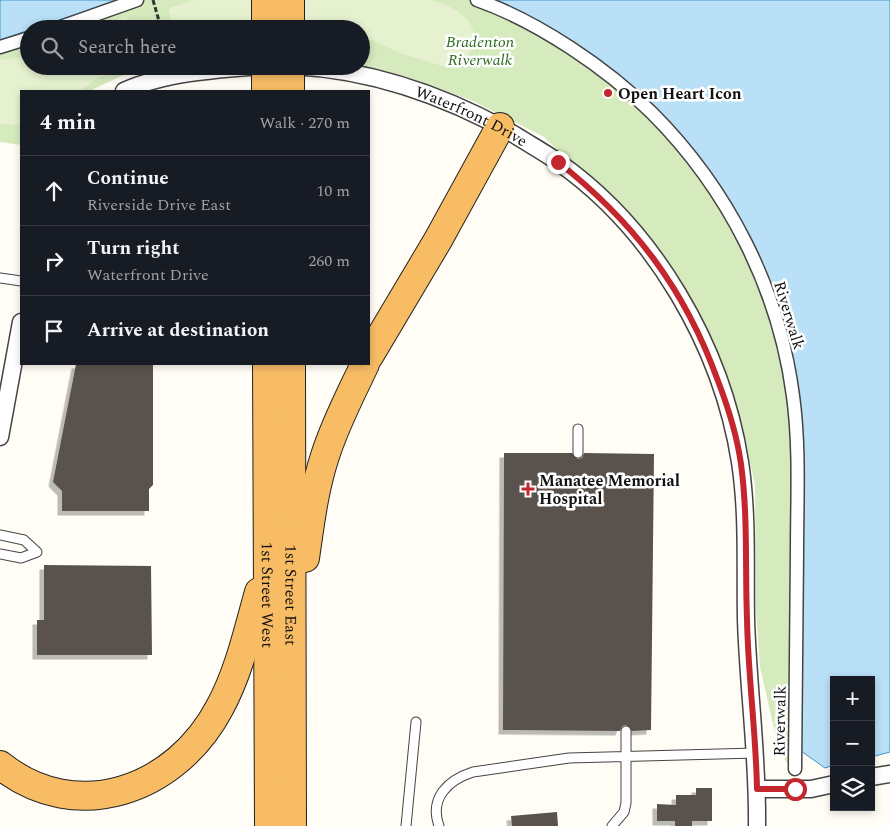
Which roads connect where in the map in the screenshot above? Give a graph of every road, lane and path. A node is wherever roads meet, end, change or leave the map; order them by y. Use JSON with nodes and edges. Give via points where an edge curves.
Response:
{"nodes":[{"id":1,"x":136,"y":0,"type":"edge"},
{"id":2,"x":153,"y":0,"type":"edge"},
{"id":3,"x":266,"y":0,"type":"edge"},
{"id":4,"x":290,"y":0,"type":"edge"},
{"id":5,"x":477,"y":0,"type":"edge"},
{"id":6,"x":80,"y":20,"type":"edge"},
{"id":7,"x":159,"y":20,"type":"edge"},
{"id":8,"x":266,"y":20,"type":"edge"},
{"id":9,"x":290,"y":20,"type":"edge"},
{"id":10,"x":20,"y":41,"type":"edge"},
{"id":11,"x":0,"y":47,"type":"edge"},
{"id":12,"x":192,"y":75,"type":"edge"},
{"id":13,"x":266,"y":75,"type":"edge"},
{"id":14,"x":290,"y":75,"type":"edge"},
{"id":15,"x":354,"y":75,"type":"edge"},
{"id":16,"x":160,"y":86,"type":"edge"},
{"id":17,"x":131,"y":90,"type":"edge"},
{"id":18,"x":266,"y":90,"type":"edge"},
{"id":19,"x":290,"y":90,"type":"edge"},
{"id":20,"x":500,"y":127,"type":"junction"},
{"id":21,"x":0,"y":278,"type":"edge"},
{"id":22,"x":20,"y":281,"type":"edge"},
{"id":23,"x":20,"y":327,"type":"edge"},
{"id":24,"x":370,"y":354,"type":"edge"},
{"id":25,"x":267,"y":365,"type":"edge"},
{"id":26,"x":291,"y":365,"type":"edge"},
{"id":27,"x":365,"y":365,"type":"edge"},
{"id":28,"x":578,"y":429,"type":"dead end"},
{"id":29,"x":0,"y":437,"type":"edge"},
{"id":30,"x":578,"y":453,"type":"dead end"},
{"id":31,"x":0,"y":535,"type":"edge"},
{"id":32,"x":0,"y":554,"type":"edge"},
{"id":33,"x":268,"y":562,"type":"junction"},
{"id":34,"x":292,"y":646,"type":"junction"},
{"id":35,"x":416,"y":722,"type":"dead end"},
{"id":36,"x":626,"y":731,"type":"dead end"},
{"id":37,"x":756,"y":753,"type":"junction"},
{"id":38,"x":627,"y":756,"type":"junction"},
{"id":39,"x":0,"y":765,"type":"edge"},
{"id":40,"x":795,"y":769,"type":"dead end"},
{"id":41,"x":890,"y":774,"type":"edge"},
{"id":42,"x":875,"y":776,"type":"edge"},
{"id":43,"x":830,"y":785,"type":"edge"},
{"id":44,"x":757,"y":789,"type":"junction"},
{"id":45,"x":269,"y":826,"type":"edge"},
{"id":46,"x":292,"y":826,"type":"edge"},
{"id":47,"x":406,"y":826,"type":"edge"},
{"id":48,"x":439,"y":826,"type":"edge"},
{"id":49,"x":612,"y":826,"type":"edge"},
{"id":50,"x":757,"y":826,"type":"edge"}],
"edges":[{"from":1,"to":6,"type":"street"},
{"from":2,"to":7,"type":"path"},
{"from":3,"to":8,"type":"highway"},
{"from":4,"to":9,"type":"highway"},
{"from":5,"to":40,"type":"street","name":"Riverwalk","via":[[508,13],[568,47],[642,102],[707,177],[730,213],[760,272],[784,347],[797,429]]},
{"from":10,"to":11,"type":"street"},
{"from":12,"to":16,"type":"street"},
{"from":13,"to":18,"type":"highway"},
{"from":14,"to":19,"type":"highway"},
{"from":15,"to":20,"type":"street","name":"Waterfront Drive","via":[[401,86],[464,109]]},
{"from":16,"to":17,"type":"street"},
{"from":20,"to":24,"type":"highway"},
{"from":20,"to":37,"type":"street","name":"Waterfront Drive","via":[[558,162],[631,230],[673,284],[695,322],[711,361],[730,417],[742,478],[748,652]]},
{"from":21,"to":22,"type":"lane"},
{"from":23,"to":29,"type":"street"},
{"from":25,"to":33,"type":"highway","name":"1st Street West"},
{"from":26,"to":34,"type":"highway","name":"1st Street East"},
{"from":27,"to":34,"type":"highway","via":[[334,430],[317,482]]},
{"from":28,"to":30,"type":"lane"},
{"from":31,"to":32,"type":"lane","via":[[24,540],[37,552],[21,558]]},
{"from":33,"to":39,"type":"highway","via":[[239,659],[220,708],[190,750],[161,778],[109,801],[81,804],[48,795],[14,779]]},
{"from":33,"to":45,"type":"highway","name":"1st Street West"},
{"from":34,"to":46,"type":"highway","name":"1st Street East"},
{"from":35,"to":47,"type":"lane"},
{"from":36,"to":38,"type":"lane"},
{"from":37,"to":38,"type":"lane"},
{"from":37,"to":44,"type":"street","name":"Waterfront Drive"},
{"from":38,"to":48,"type":"lane","via":[[532,762],[458,777],[446,787],[437,803]]},
{"from":38,"to":49,"type":"lane","via":[[626,803],[624,812]]},
{"from":41,"to":42,"type":"street"},
{"from":43,"to":44,"type":"street","via":[[812,789]]},
{"from":44,"to":50,"type":"street","name":"Waterfront Drive"}]}
